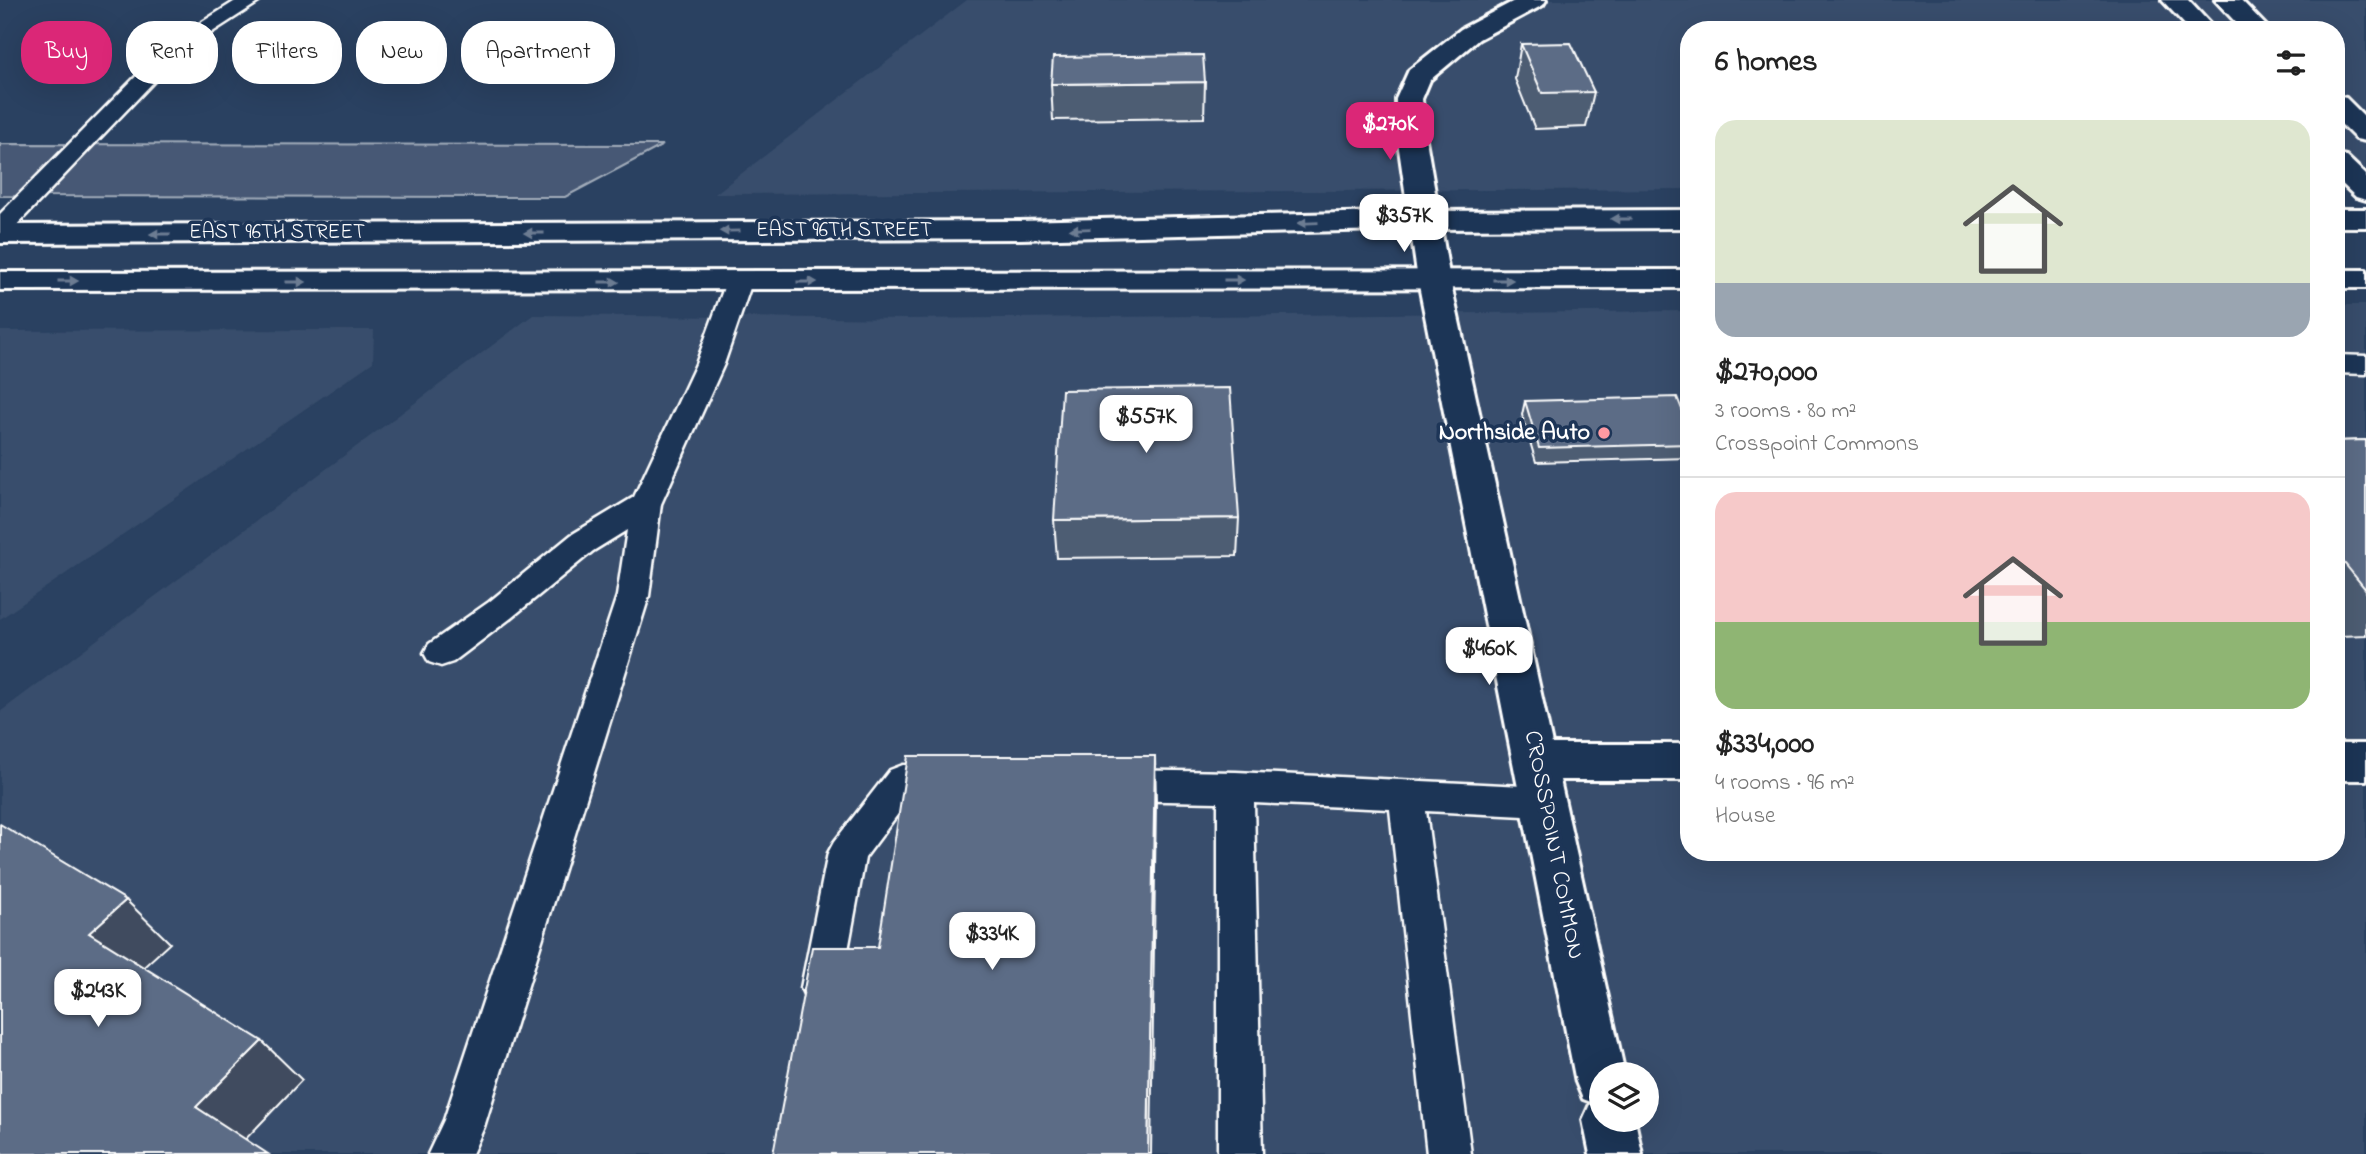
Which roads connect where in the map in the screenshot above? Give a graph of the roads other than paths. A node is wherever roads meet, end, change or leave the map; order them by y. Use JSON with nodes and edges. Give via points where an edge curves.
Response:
{"nodes":[{"id":1,"x":252,"y":0,"type":"edge"},
{"id":2,"x":1534,"y":0,"type":"edge"},
{"id":3,"x":2174,"y":0,"type":"edge"},
{"id":4,"x":2227,"y":0,"type":"edge"},
{"id":5,"x":2195,"y":21,"type":"edge"},
{"id":6,"x":2249,"y":21,"type":"edge"},
{"id":7,"x":2345,"y":112,"type":"edge"},
{"id":8,"x":2366,"y":132,"type":"edge"},
{"id":9,"x":2345,"y":171,"type":"edge"},
{"id":10,"x":2366,"y":191,"type":"edge"},
{"id":11,"x":2345,"y":218,"type":"edge"},
{"id":12,"x":2366,"y":218,"type":"edge"},
{"id":13,"x":1425,"y":219,"type":"junction"},
{"id":14,"x":1680,"y":219,"type":"edge"},
{"id":15,"x":1020,"y":230,"type":"junction"},
{"id":16,"x":0,"y":231,"type":"edge"},
{"id":17,"x":1680,"y":279,"type":"edge"},
{"id":18,"x":2345,"y":279,"type":"edge"},
{"id":19,"x":2366,"y":279,"type":"edge"},
{"id":20,"x":1434,"y":280,"type":"junction"},
{"id":21,"x":0,"y":281,"type":"edge"},
{"id":22,"x":739,"y":282,"type":"junction"},
{"id":23,"x":2345,"y":364,"type":"edge"},
{"id":24,"x":2366,"y":365,"type":"edge"},
{"id":25,"x":646,"y":504,"type":"junction"},
{"id":26,"x":441,"y":653,"type":"dead end"},
{"id":27,"x":2345,"y":762,"type":"edge"},
{"id":28,"x":2366,"y":762,"type":"edge"},
{"id":29,"x":1680,"y":763,"type":"edge"},
{"id":30,"x":986,"y":782,"type":"edge"},
{"id":31,"x":1541,"y":782,"type":"junction"},
{"id":32,"x":1083,"y":784,"type":"edge"},
{"id":33,"x":1236,"y":787,"type":"junction"},
{"id":34,"x":1406,"y":794,"type":"junction"},
{"id":35,"x":816,"y":1017,"type":"edge"},
{"id":36,"x":1597,"y":1062,"type":"edge"},
{"id":37,"x":1611,"y":1132,"type":"edge"},
{"id":38,"x":450,"y":1154,"type":"edge"},
{"id":39,"x":1240,"y":1154,"type":"edge"},
{"id":40,"x":1449,"y":1154,"type":"edge"},
{"id":41,"x":1616,"y":1154,"type":"edge"}],
"edges":[{"from":1,"to":16,"type":"lane","via":[[176,47]]},
{"from":2,"to":13,"type":"main road","name":"CROSSPOINT COMMON","via":[[1471,34],[1418,76],[1409,99],[1409,128]]},
{"from":3,"to":5,"type":"main road"},
{"from":4,"to":6,"type":"main road"},
{"from":7,"to":8,"type":"main road"},
{"from":9,"to":10,"type":"main road"},
{"from":11,"to":12,"type":"main road"},
{"from":14,"to":13,"type":"main road","name":"EAST 96TH STREET","one_way":true},
{"from":13,"to":15,"type":"main road","name":"EAST 96TH STREET","one_way":true},
{"from":13,"to":20,"type":"main road","name":"CROSSPOINT COMMON"},
{"from":15,"to":16,"type":"main road","name":"EAST 96TH STREET","one_way":true},
{"from":15,"to":22,"type":"main road","via":[[939,247],[771,256],[752,264]]},
{"from":20,"to":17,"type":"main road","name":"EAST 96TH STREET","one_way":true},
{"from":18,"to":19,"type":"main road"},
{"from":22,"to":20,"type":"main road","name":"EAST 96TH STREET","one_way":true},
{"from":20,"to":31,"type":"main road","name":"CROSSPOINT COMMON"},
{"from":21,"to":22,"type":"main road","name":"EAST 96TH STREET","one_way":true},
{"from":22,"to":25,"type":"lane","via":[[710,364]]},
{"from":23,"to":24,"type":"lane"},
{"from":25,"to":26,"type":"lane","via":[[582,543]]},
{"from":25,"to":38,"type":"lane","via":[[633,596],[463,1127]]},
{"from":27,"to":28,"type":"main road"},
{"from":29,"to":31,"type":"main road"},
{"from":30,"to":35,"type":"lane","via":[[903,780],[848,853]]},
{"from":31,"to":34,"type":"lane"},
{"from":31,"to":36,"type":"main road","name":"CROSSPOINT COMMON"},
{"from":32,"to":33,"type":"lane"},
{"from":33,"to":34,"type":"lane"},
{"from":33,"to":39,"type":"lane"},
{"from":34,"to":40,"type":"lane"},
{"from":37,"to":41,"type":"main road"}]}
